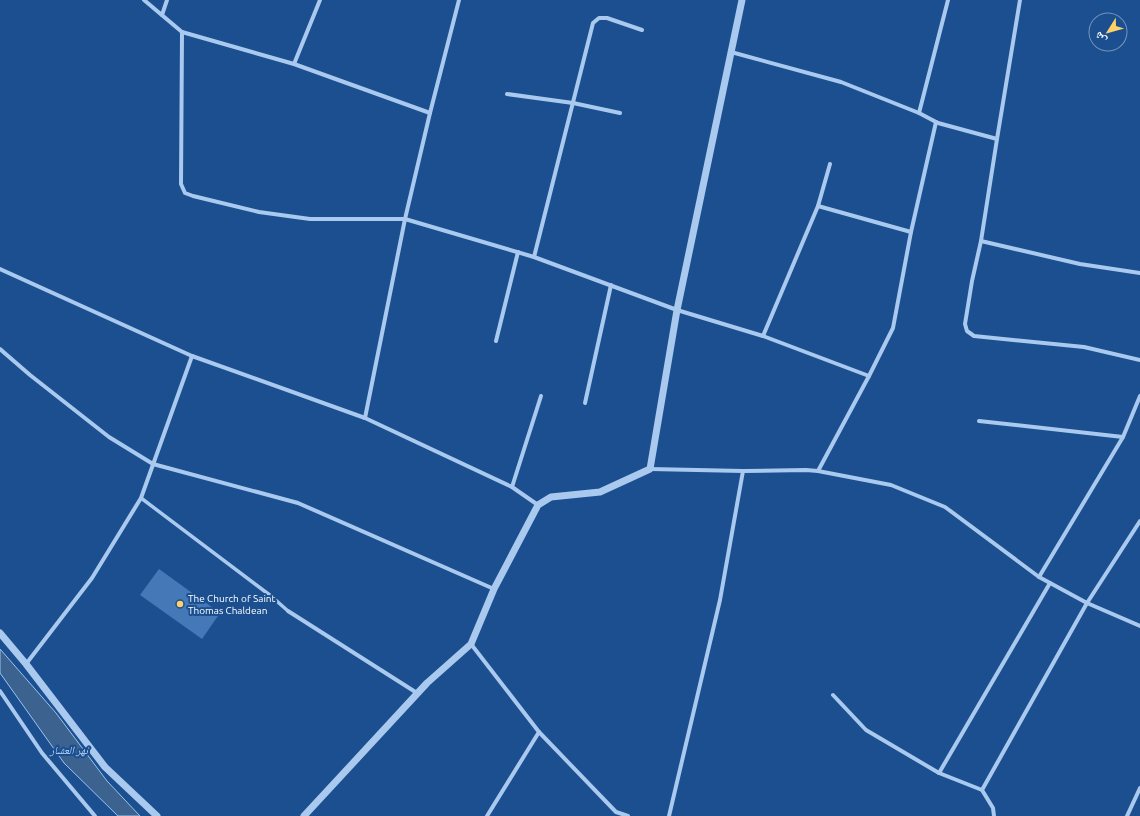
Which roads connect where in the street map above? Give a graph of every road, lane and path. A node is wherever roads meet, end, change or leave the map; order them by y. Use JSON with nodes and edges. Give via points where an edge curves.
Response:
{"nodes":[{"id":1,"x":144,"y":0,"type":"edge"},
{"id":2,"x":167,"y":0,"type":"edge"},
{"id":3,"x":320,"y":0,"type":"edge"},
{"id":4,"x":459,"y":0,"type":"edge"},
{"id":5,"x":742,"y":0,"type":"edge"},
{"id":6,"x":948,"y":0,"type":"edge"},
{"id":7,"x":1020,"y":0,"type":"edge"},
{"id":8,"x":162,"y":15,"type":"junction"},
{"id":9,"x":642,"y":30,"type":"dead end"},
{"id":10,"x":182,"y":32,"type":"junction"},
{"id":11,"x":731,"y":52,"type":"junction"},
{"id":12,"x":294,"y":64,"type":"junction"},
{"id":13,"x":507,"y":94,"type":"dead end"},
{"id":14,"x":573,"y":104,"type":"junction"},
{"id":15,"x":430,"y":113,"type":"junction"},
{"id":16,"x":620,"y":113,"type":"dead end"},
{"id":17,"x":918,"y":113,"type":"junction"},
{"id":18,"x":936,"y":122,"type":"junction"},
{"id":19,"x":996,"y":139,"type":"junction"},
{"id":20,"x":830,"y":164,"type":"dead end"},
{"id":21,"x":818,"y":206,"type":"junction"},
{"id":22,"x":405,"y":219,"type":"junction"},
{"id":23,"x":911,"y":232,"type":"junction"},
{"id":24,"x":981,"y":241,"type":"junction"},
{"id":25,"x":518,"y":252,"type":"junction"},
{"id":26,"x":534,"y":257,"type":"junction"},
{"id":27,"x":0,"y":269,"type":"edge"},
{"id":28,"x":1140,"y":274,"type":"edge"},
{"id":29,"x":611,"y":285,"type":"junction"},
{"id":30,"x":677,"y":310,"type":"junction"},
{"id":31,"x":763,"y":336,"type":"junction"},
{"id":32,"x":496,"y":341,"type":"dead end"},
{"id":33,"x":0,"y":349,"type":"edge"},
{"id":34,"x":192,"y":356,"type":"junction"},
{"id":35,"x":1140,"y":360,"type":"edge"},
{"id":36,"x":869,"y":376,"type":"junction"},
{"id":37,"x":541,"y":396,"type":"dead end"},
{"id":38,"x":1140,"y":396,"type":"edge"},
{"id":39,"x":585,"y":403,"type":"dead end"},
{"id":40,"x":365,"y":418,"type":"junction"},
{"id":41,"x":979,"y":421,"type":"dead end"},
{"id":42,"x":1123,"y":437,"type":"junction"},
{"id":43,"x":153,"y":464,"type":"junction"},
{"id":44,"x":650,"y":469,"type":"junction"},
{"id":45,"x":743,"y":471,"type":"junction"},
{"id":46,"x":818,"y":471,"type":"junction"},
{"id":47,"x":512,"y":487,"type":"junction"},
{"id":48,"x":141,"y":498,"type":"junction"},
{"id":49,"x":538,"y":505,"type":"junction"},
{"id":50,"x":1140,"y":521,"type":"edge"},
{"id":51,"x":1039,"y":577,"type":"junction"},
{"id":52,"x":1050,"y":583,"type":"junction"},
{"id":53,"x":494,"y":589,"type":"junction"},
{"id":54,"x":1088,"y":603,"type":"junction"},
{"id":55,"x":288,"y":611,"type":"joint"},
{"id":56,"x":1140,"y":626,"type":"edge"},
{"id":57,"x":0,"y":633,"type":"edge"},
{"id":58,"x":471,"y":644,"type":"junction"},
{"id":59,"x":26,"y":664,"type":"junction"},
{"id":60,"x":0,"y":691,"type":"edge"},
{"id":61,"x":417,"y":693,"type":"junction"},
{"id":62,"x":833,"y":695,"type":"dead end"},
{"id":63,"x":539,"y":732,"type":"junction"},
{"id":64,"x":939,"y":773,"type":"junction"},
{"id":65,"x":1140,"y":788,"type":"edge"},
{"id":66,"x":982,"y":790,"type":"junction"},
{"id":67,"x":615,"y":814,"type":"edge"},
{"id":68,"x":95,"y":816,"type":"edge"},
{"id":69,"x":157,"y":816,"type":"edge"},
{"id":70,"x":304,"y":816,"type":"edge"},
{"id":71,"x":487,"y":816,"type":"edge"},
{"id":72,"x":628,"y":816,"type":"edge"},
{"id":73,"x":669,"y":816,"type":"edge"},
{"id":74,"x":994,"y":816,"type":"edge"},
{"id":75,"x":1127,"y":816,"type":"edge"}],
"edges":[{"from":1,"to":8,"type":"street"},
{"from":2,"to":8,"type":"street"},
{"from":3,"to":12,"type":"street"},
{"from":4,"to":15,"type":"street"},
{"from":5,"to":11,"type":"street"},
{"from":6,"to":17,"type":"street"},
{"from":7,"to":19,"type":"street"},
{"from":8,"to":10,"type":"street"},
{"from":9,"to":14,"type":"street","via":[[607,18],[599,18],[593,23]]},
{"from":10,"to":12,"type":"street"},
{"from":10,"to":22,"type":"street","via":[[181,184],[185,193],[259,212],[310,218]]},
{"from":11,"to":17,"type":"street","via":[[841,82]]},
{"from":11,"to":30,"type":"street"},
{"from":12,"to":15,"type":"street"},
{"from":13,"to":14,"type":"street"},
{"from":14,"to":16,"type":"street"},
{"from":14,"to":26,"type":"street"},
{"from":15,"to":22,"type":"street"},
{"from":17,"to":18,"type":"street"},
{"from":18,"to":19,"type":"street"},
{"from":18,"to":23,"type":"street"},
{"from":19,"to":24,"type":"street"},
{"from":20,"to":21,"type":"street"},
{"from":21,"to":23,"type":"street"},
{"from":21,"to":31,"type":"street"},
{"from":22,"to":25,"type":"street"},
{"from":22,"to":40,"type":"street"},
{"from":23,"to":36,"type":"street","via":[[893,328]]},
{"from":24,"to":28,"type":"street","via":[[1080,264]]},
{"from":24,"to":35,"type":"street","via":[[965,324],[967,331],[974,336],[1084,347]]},
{"from":25,"to":26,"type":"street"},
{"from":25,"to":32,"type":"street"},
{"from":26,"to":29,"type":"street"},
{"from":27,"to":34,"type":"street"},
{"from":29,"to":30,"type":"street"},
{"from":29,"to":39,"type":"street"},
{"from":30,"to":31,"type":"street"},
{"from":30,"to":44,"type":"street"},
{"from":31,"to":36,"type":"street"},
{"from":33,"to":43,"type":"street","via":[[109,437]]},
{"from":34,"to":40,"type":"street"},
{"from":34,"to":43,"type":"street"},
{"from":36,"to":46,"type":"street"},
{"from":37,"to":47,"type":"street"},
{"from":38,"to":42,"type":"street"},
{"from":40,"to":47,"type":"street"},
{"from":41,"to":42,"type":"street"},
{"from":42,"to":51,"type":"street"},
{"from":43,"to":48,"type":"street"},
{"from":43,"to":53,"type":"street","via":[[298,503]]},
{"from":44,"to":45,"type":"street"},
{"from":44,"to":49,"type":"street","via":[[600,492],[551,497]]},
{"from":45,"to":46,"type":"street"},
{"from":45,"to":73,"type":"street","via":[[720,600]]},
{"from":46,"to":51,"type":"street","via":[[892,485],[945,507]]},
{"from":47,"to":49,"type":"street"},
{"from":48,"to":55,"type":"street"},
{"from":48,"to":59,"type":"street","via":[[92,578]]},
{"from":49,"to":53,"type":"street"},
{"from":50,"to":54,"type":"street"},
{"from":51,"to":52,"type":"street"},
{"from":52,"to":54,"type":"street"},
{"from":52,"to":64,"type":"street"},
{"from":53,"to":58,"type":"street"},
{"from":54,"to":56,"type":"street"},
{"from":54,"to":66,"type":"street"},
{"from":55,"to":61,"type":"street"},
{"from":57,"to":59,"type":"street"},
{"from":58,"to":61,"type":"street"},
{"from":58,"to":63,"type":"street"},
{"from":59,"to":69,"type":"street","via":[[105,767]]},
{"from":60,"to":68,"type":"street","via":[[42,753]]},
{"from":61,"to":70,"type":"street"},
{"from":62,"to":64,"type":"street","via":[[866,730]]},
{"from":63,"to":67,"type":"street"},
{"from":63,"to":71,"type":"street"},
{"from":64,"to":66,"type":"street"},
{"from":65,"to":75,"type":"street"},
{"from":66,"to":74,"type":"street","via":[[993,808]]},
{"from":67,"to":72,"type":"street"}]}
